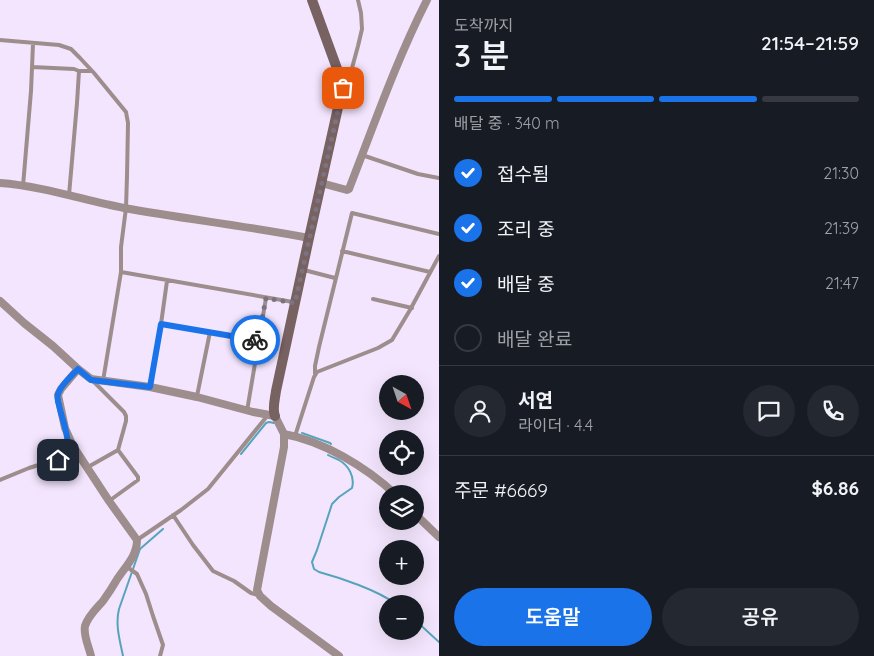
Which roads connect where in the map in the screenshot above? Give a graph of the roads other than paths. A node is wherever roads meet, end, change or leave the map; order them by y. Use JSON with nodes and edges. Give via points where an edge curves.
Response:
{"nodes":[{"id":1,"x":312,"y":0,"type":"edge"},
{"id":2,"x":358,"y":0,"type":"edge"},
{"id":3,"x":427,"y":0,"type":"edge"},
{"id":4,"x":0,"y":40,"type":"edge"},
{"id":5,"x":33,"y":44,"type":"junction"},
{"id":6,"x":32,"y":67,"type":"junction"},
{"id":7,"x":79,"y":71,"type":"junction"},
{"id":8,"x":92,"y":71,"type":"junction"},
{"id":9,"x":343,"y":85,"type":"junction"},
{"id":10,"x":362,"y":155,"type":"junction"},
{"id":11,"x":439,"y":178,"type":"edge"},
{"id":12,"x":0,"y":183,"type":"edge"},
{"id":13,"x":321,"y":183,"type":"junction"},
{"id":14,"x":23,"y":186,"type":"junction"},
{"id":15,"x":69,"y":195,"type":"junction"},
{"id":16,"x":126,"y":208,"type":"junction"},
{"id":17,"x":439,"y":234,"type":"edge"},
{"id":18,"x":309,"y":238,"type":"junction"},
{"id":19,"x":342,"y":252,"type":"junction"},
{"id":20,"x":439,"y":256,"type":"edge"},
{"id":21,"x":302,"y":270,"type":"junction"},
{"id":22,"x":121,"y":272,"type":"junction"},
{"id":23,"x":430,"y":272,"type":"junction"},
{"id":24,"x":335,"y":278,"type":"junction"},
{"id":25,"x":167,"y":281,"type":"junction"},
{"id":26,"x":266,"y":298,"type":"junction"},
{"id":27,"x":372,"y":299,"type":"dead end"},
{"id":28,"x":0,"y":300,"type":"edge"},
{"id":29,"x":295,"y":303,"type":"junction"},
{"id":30,"x":412,"y":308,"type":"junction"},
{"id":31,"x":161,"y":324,"type":"junction"},
{"id":32,"x":210,"y":332,"type":"junction"},
{"id":33,"x":258,"y":340,"type":"junction"},
{"id":34,"x":78,"y":369,"type":"junction"},
{"id":35,"x":315,"y":374,"type":"junction"},
{"id":36,"x":100,"y":383,"type":"junction"},
{"id":37,"x":150,"y":387,"type":"junction"},
{"id":38,"x":197,"y":397,"type":"junction"},
{"id":39,"x":247,"y":411,"type":"junction"},
{"id":40,"x":271,"y":416,"type":"junction"},
{"id":41,"x":284,"y":434,"type":"junction"},
{"id":42,"x":295,"y":436,"type":"junction"},
{"id":43,"x":68,"y":438,"type":"junction"},
{"id":44,"x":118,"y":450,"type":"junction"},
{"id":45,"x":61,"y":458,"type":"junction"},
{"id":46,"x":80,"y":458,"type":"junction"},
{"id":47,"x":87,"y":468,"type":"junction"},
{"id":48,"x":0,"y":480,"type":"edge"},
{"id":49,"x":385,"y":485,"type":"edge"},
{"id":50,"x":108,"y":501,"type":"junction"},
{"id":51,"x":173,"y":516,"type":"junction"},
{"id":52,"x":424,"y":523,"type":"edge"},
{"id":53,"x":439,"y":537,"type":"edge"},
{"id":54,"x":137,"y":540,"type":"junction"},
{"id":55,"x":131,"y":569,"type":"junction"},
{"id":56,"x":260,"y":596,"type":"junction"},
{"id":57,"x":91,"y":656,"type":"edge"},
{"id":58,"x":160,"y":656,"type":"edge"},
{"id":59,"x":339,"y":656,"type":"edge"}],
"edges":[{"from":1,"to":9,"type":"street"},
{"from":2,"to":9,"type":"lane","via":[[362,16],[361,35],[349,79]]},
{"from":3,"to":10,"type":"street","via":[[408,38]]},
{"from":4,"to":5,"type":"lane"},
{"from":5,"to":6,"type":"lane"},
{"from":5,"to":8,"type":"lane","via":[[67,47]]},
{"from":6,"to":7,"type":"lane"},
{"from":6,"to":14,"type":"lane"},
{"from":7,"to":8,"type":"lane"},
{"from":7,"to":15,"type":"lane"},
{"from":8,"to":16,"type":"lane","via":[[127,114]]},
{"from":9,"to":13,"type":"street"},
{"from":10,"to":11,"type":"lane"},
{"from":10,"to":13,"type":"street","via":[[348,190]]},
{"from":12,"to":14,"type":"street"},
{"from":13,"to":18,"type":"street"},
{"from":14,"to":15,"type":"street"},
{"from":15,"to":16,"type":"street"},
{"from":16,"to":18,"type":"street"},
{"from":16,"to":22,"type":"lane"},
{"from":17,"to":19,"type":"lane","via":[[352,213]]},
{"from":18,"to":21,"type":"street"},
{"from":19,"to":23,"type":"lane"},
{"from":19,"to":24,"type":"lane"},
{"from":20,"to":23,"type":"lane"},
{"from":21,"to":24,"type":"lane"},
{"from":21,"to":29,"type":"street"},
{"from":22,"to":25,"type":"lane"},
{"from":22,"to":36,"type":"lane"},
{"from":23,"to":30,"type":"lane"},
{"from":24,"to":35,"type":"lane"},
{"from":25,"to":26,"type":"lane"},
{"from":25,"to":31,"type":"lane"},
{"from":26,"to":29,"type":"lane"},
{"from":26,"to":33,"type":"lane"},
{"from":27,"to":30,"type":"lane"},
{"from":28,"to":34,"type":"street"},
{"from":29,"to":40,"type":"street"},
{"from":30,"to":35,"type":"lane","via":[[390,342]]},
{"from":31,"to":32,"type":"lane"},
{"from":31,"to":37,"type":"lane"},
{"from":32,"to":33,"type":"lane"},
{"from":32,"to":38,"type":"lane"},
{"from":33,"to":39,"type":"lane"},
{"from":34,"to":36,"type":"street"},
{"from":34,"to":43,"type":"street","via":[[57,397]]},
{"from":35,"to":42,"type":"lane"},
{"from":36,"to":37,"type":"street"},
{"from":36,"to":44,"type":"lane","via":[[126,416]]},
{"from":37,"to":38,"type":"street"},
{"from":38,"to":39,"type":"street"},
{"from":39,"to":40,"type":"street"},
{"from":40,"to":41,"type":"street"},
{"from":40,"to":51,"type":"lane","via":[[211,485]]},
{"from":41,"to":42,"type":"street"},
{"from":41,"to":56,"type":"street","via":[[257,588]]},
{"from":42,"to":49,"type":"street","via":[[351,461]]},
{"from":43,"to":45,"type":"lane","via":[[66,452]]},
{"from":43,"to":46,"type":"street"},
{"from":44,"to":47,"type":"lane"},
{"from":44,"to":50,"type":"lane","via":[[138,480]]},
{"from":45,"to":46,"type":"lane"},
{"from":45,"to":48,"type":"lane"},
{"from":46,"to":47,"type":"street"},
{"from":47,"to":50,"type":"street"},
{"from":50,"to":54,"type":"street"},
{"from":51,"to":54,"type":"lane"},
{"from":51,"to":56,"type":"lane","via":[[213,571]]},
{"from":52,"to":53,"type":"street"},
{"from":54,"to":55,"type":"street"},
{"from":55,"to":57,"type":"street","via":[[117,580],[86,624],[85,634]]},
{"from":55,"to":58,"type":"lane","via":[[146,594],[163,645]]},
{"from":56,"to":59,"type":"street"}]}
